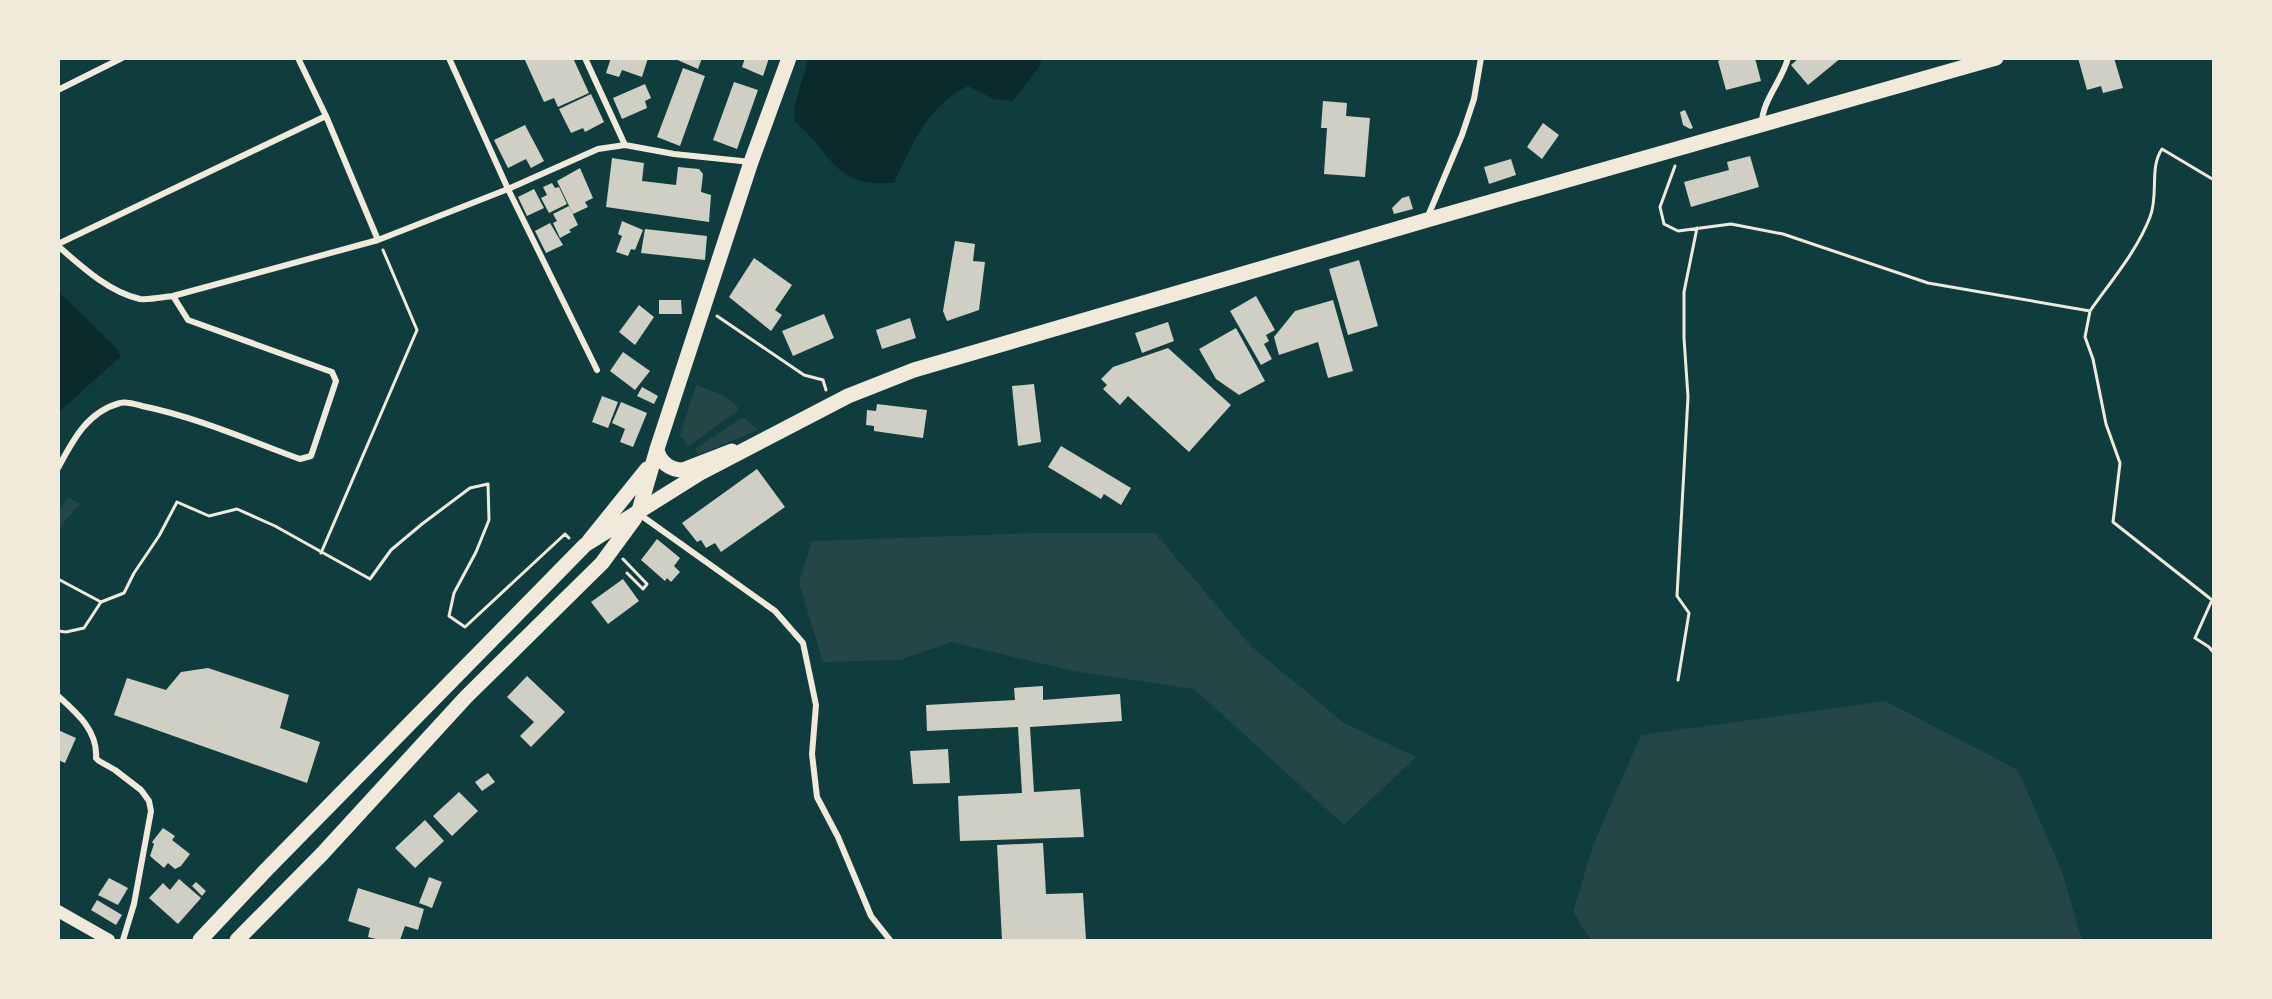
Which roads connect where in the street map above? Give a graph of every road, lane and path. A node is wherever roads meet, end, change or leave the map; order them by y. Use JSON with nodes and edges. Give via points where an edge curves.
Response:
{"nodes":[{"id":1,"x":122,"y":58,"type":"edge"},
{"id":2,"x":298,"y":58,"type":"edge"},
{"id":3,"x":448,"y":58,"type":"edge"},
{"id":4,"x":585,"y":58,"type":"edge"},
{"id":5,"x":789,"y":58,"type":"edge"},
{"id":6,"x":1481,"y":58,"type":"edge"},
{"id":7,"x":1788,"y":58,"type":"edge"},
{"id":8,"x":1996,"y":58,"type":"edge"},
{"id":9,"x":58,"y":90,"type":"edge"},
{"id":10,"x":326,"y":116,"type":"junction"},
{"id":11,"x":1762,"y":126,"type":"junction"},
{"id":12,"x":624,"y":145,"type":"junction"},
{"id":13,"x":1681,"y":148,"type":"junction"},
{"id":14,"x":752,"y":162,"type":"junction"},
{"id":15,"x":2214,"y":180,"type":"edge"},
{"id":16,"x":508,"y":189,"type":"junction"},
{"id":17,"x":1427,"y":220,"type":"junction"},
{"id":18,"x":1697,"y":228,"type":"junction"},
{"id":19,"x":378,"y":240,"type":"junction"},
{"id":20,"x":58,"y":245,"type":"edge"},
{"id":21,"x":173,"y":296,"type":"junction"},
{"id":22,"x":2090,"y":311,"type":"junction"},
{"id":23,"x":713,"y":314,"type":"dead end"},
{"id":24,"x":597,"y":370,"type":"dead end"},
{"id":25,"x":827,"y":393,"type":"dead end"},
{"id":26,"x":763,"y":440,"type":"junction"},
{"id":27,"x":655,"y":454,"type":"junction"},
{"id":28,"x":58,"y":468,"type":"edge"},
{"id":29,"x":638,"y":514,"type":"junction"},
{"id":30,"x":569,"y":538,"type":"dead end"},
{"id":31,"x":585,"y":546,"type":"junction"},
{"id":32,"x":321,"y":553,"type":"junction"},
{"id":33,"x":632,"y":568,"type":"dead end"},
{"id":34,"x":627,"y":573,"type":"dead end"},
{"id":35,"x":58,"y":579,"type":"edge"},
{"id":36,"x":101,"y":602,"type":"junction"},
{"id":37,"x":58,"y":631,"type":"edge"},
{"id":38,"x":2214,"y":653,"type":"edge"},
{"id":39,"x":1678,"y":680,"type":"dead end"},
{"id":40,"x":58,"y":696,"type":"edge"},
{"id":41,"x":58,"y":910,"type":"edge"},
{"id":42,"x":109,"y":940,"type":"edge"},
{"id":43,"x":123,"y":940,"type":"edge"},
{"id":44,"x":200,"y":940,"type":"edge"},
{"id":45,"x":237,"y":940,"type":"edge"},
{"id":46,"x":890,"y":940,"type":"edge"}],
"edges":[{"from":1,"to":9,"type":"street"},
{"from":2,"to":10,"type":"street"},
{"from":3,"to":16,"type":"street"},
{"from":4,"to":12,"type":"street"},
{"from":5,"to":14,"type":"main road"},
{"from":6,"to":17,"type":"street","via":[[1474,99]]},
{"from":7,"to":11,"type":"street","via":[[1762,112]]},
{"from":8,"to":11,"type":"main road"},
{"from":10,"to":19,"type":"street"},
{"from":10,"to":20,"type":"street"},
{"from":11,"to":13,"type":"main road"},
{"from":12,"to":14,"type":"street"},
{"from":12,"to":16,"type":"street","via":[[598,149]]},
{"from":13,"to":17,"type":"main road"},
{"from":13,"to":18,"type":"path","via":[[1660,207],[1664,224],[1678,231]]},
{"from":14,"to":27,"type":"main road"},
{"from":15,"to":22,"type":"path","via":[[2162,149],[2156,159],[2151,216]]},
{"from":16,"to":19,"type":"street"},
{"from":16,"to":24,"type":"street"},
{"from":17,"to":26,"type":"main road","via":[[914,370],[848,396]]},
{"from":18,"to":22,"type":"path","via":[[1731,224],[1760,229],[1928,283]]},
{"from":18,"to":39,"type":"path","via":[[1684,292],[1688,398],[1677,596],[1689,614]]},
{"from":19,"to":21,"type":"street"},
{"from":19,"to":32,"type":"path","via":[[417,330]]},
{"from":20,"to":21,"type":"street","via":[[114,289],[142,299]]},
{"from":21,"to":28,"type":"street","via":[[188,320],[332,372],[336,381],[310,456],[300,459],[172,412],[122,402],[86,422]]},
{"from":22,"to":38,"type":"path","via":[[2085,337],[2106,424],[2120,463],[2113,522],[2212,600],[2195,638]]},
{"from":23,"to":25,"type":"path","via":[[804,375],[823,380]]},
{"from":26,"to":27,"type":"main road","via":[[683,470],[675,470]]},
{"from":26,"to":29,"type":"main road","via":[[702,472]]},
{"from":27,"to":29,"type":"main road"},
{"from":27,"to":31,"type":"main road"},
{"from":29,"to":31,"type":"main road"},
{"from":29,"to":45,"type":"main road","via":[[602,563],[466,697]]},
{"from":29,"to":46,"type":"street","via":[[775,611],[803,643],[816,705],[812,754],[817,798],[871,916]]},
{"from":30,"to":32,"type":"path","via":[[566,534],[465,627],[449,616],[454,592],[489,520],[488,484],[470,488],[422,524],[391,550],[370,579]]},
{"from":31,"to":44,"type":"main road"},
{"from":32,"to":36,"type":"path","via":[[237,509],[209,516],[177,502],[124,593]]},
{"from":33,"to":34,"type":"path","via":[[648,584],[643,589]]},
{"from":35,"to":36,"type":"path"},
{"from":36,"to":37,"type":"path","via":[[84,628]]},
{"from":40,"to":43,"type":"street","via":[[86,722],[97,749],[96,758],[130,780],[149,801],[151,811],[142,862]]},
{"from":41,"to":42,"type":"main road"}]}
